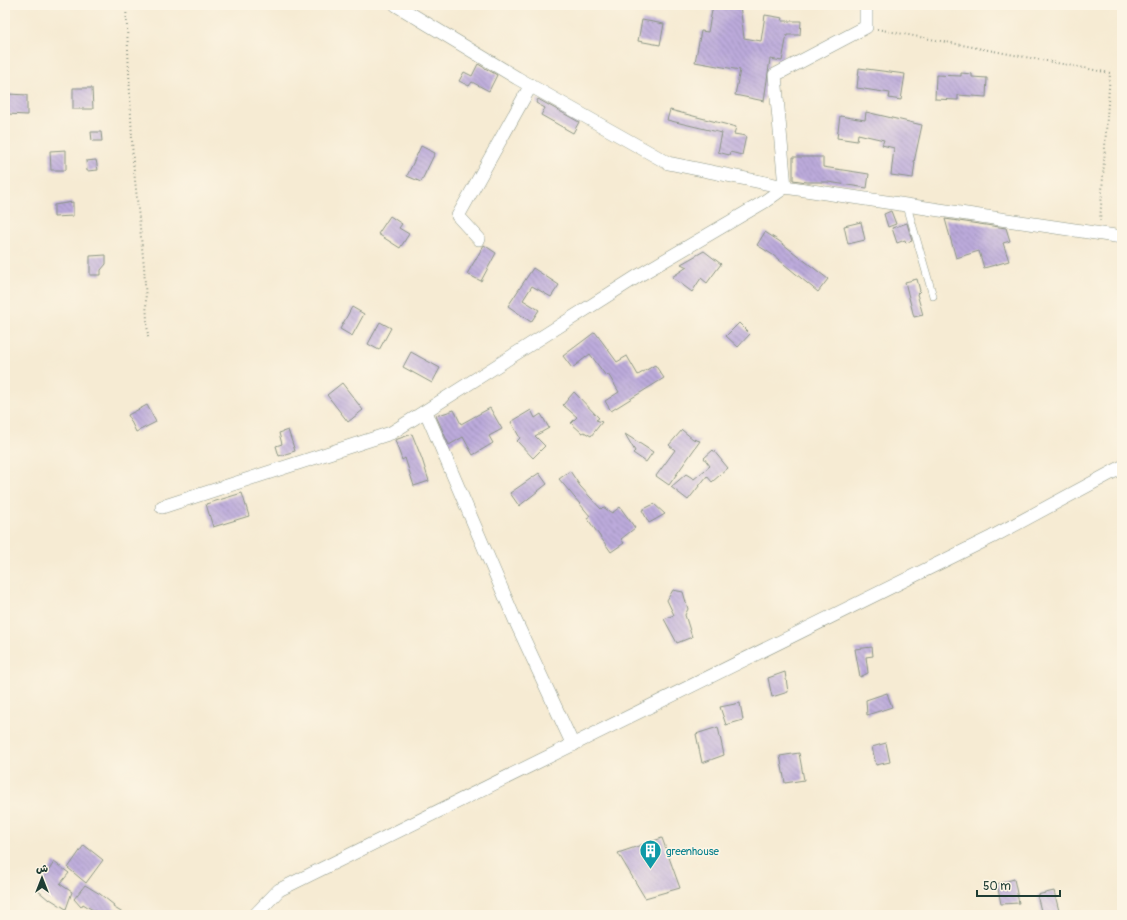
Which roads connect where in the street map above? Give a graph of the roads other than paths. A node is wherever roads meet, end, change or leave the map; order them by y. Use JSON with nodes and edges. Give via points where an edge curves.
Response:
{"nodes":[{"id":1,"x":396,"y":5,"type":"edge"},
{"id":2,"x":866,"y":5,"type":"edge"},
{"id":3,"x":530,"y":85,"type":"junction"},
{"id":4,"x":785,"y":187,"type":"junction"},
{"id":5,"x":907,"y":206,"type":"junction"},
{"id":6,"x":1122,"y":237,"type":"edge"},
{"id":7,"x":479,"y":239,"type":"dead end"},
{"id":8,"x":933,"y":296,"type":"dead end"},
{"id":9,"x":426,"y":412,"type":"junction"},
{"id":10,"x":1122,"y":467,"type":"edge"},
{"id":11,"x":162,"y":507,"type":"dead end"},
{"id":12,"x":573,"y":745,"type":"junction"},
{"id":13,"x":256,"y":915,"type":"edge"}],
"edges":[{"from":1,"to":3,"type":"street"},
{"from":2,"to":4,"type":"street","via":[[866,27],[775,75]]},
{"from":3,"to":4,"type":"street","via":[[668,163]]},
{"from":3,"to":7,"type":"street","via":[[458,216]]},
{"from":4,"to":5,"type":"street"},
{"from":4,"to":9,"type":"street","via":[[638,276]]},
{"from":5,"to":6,"type":"street"},
{"from":5,"to":8,"type":"lane"},
{"from":9,"to":11,"type":"street","via":[[391,434]]},
{"from":9,"to":12,"type":"street"},
{"from":10,"to":12,"type":"street","via":[[992,537]]},
{"from":12,"to":13,"type":"street","via":[[279,890]]}]}
